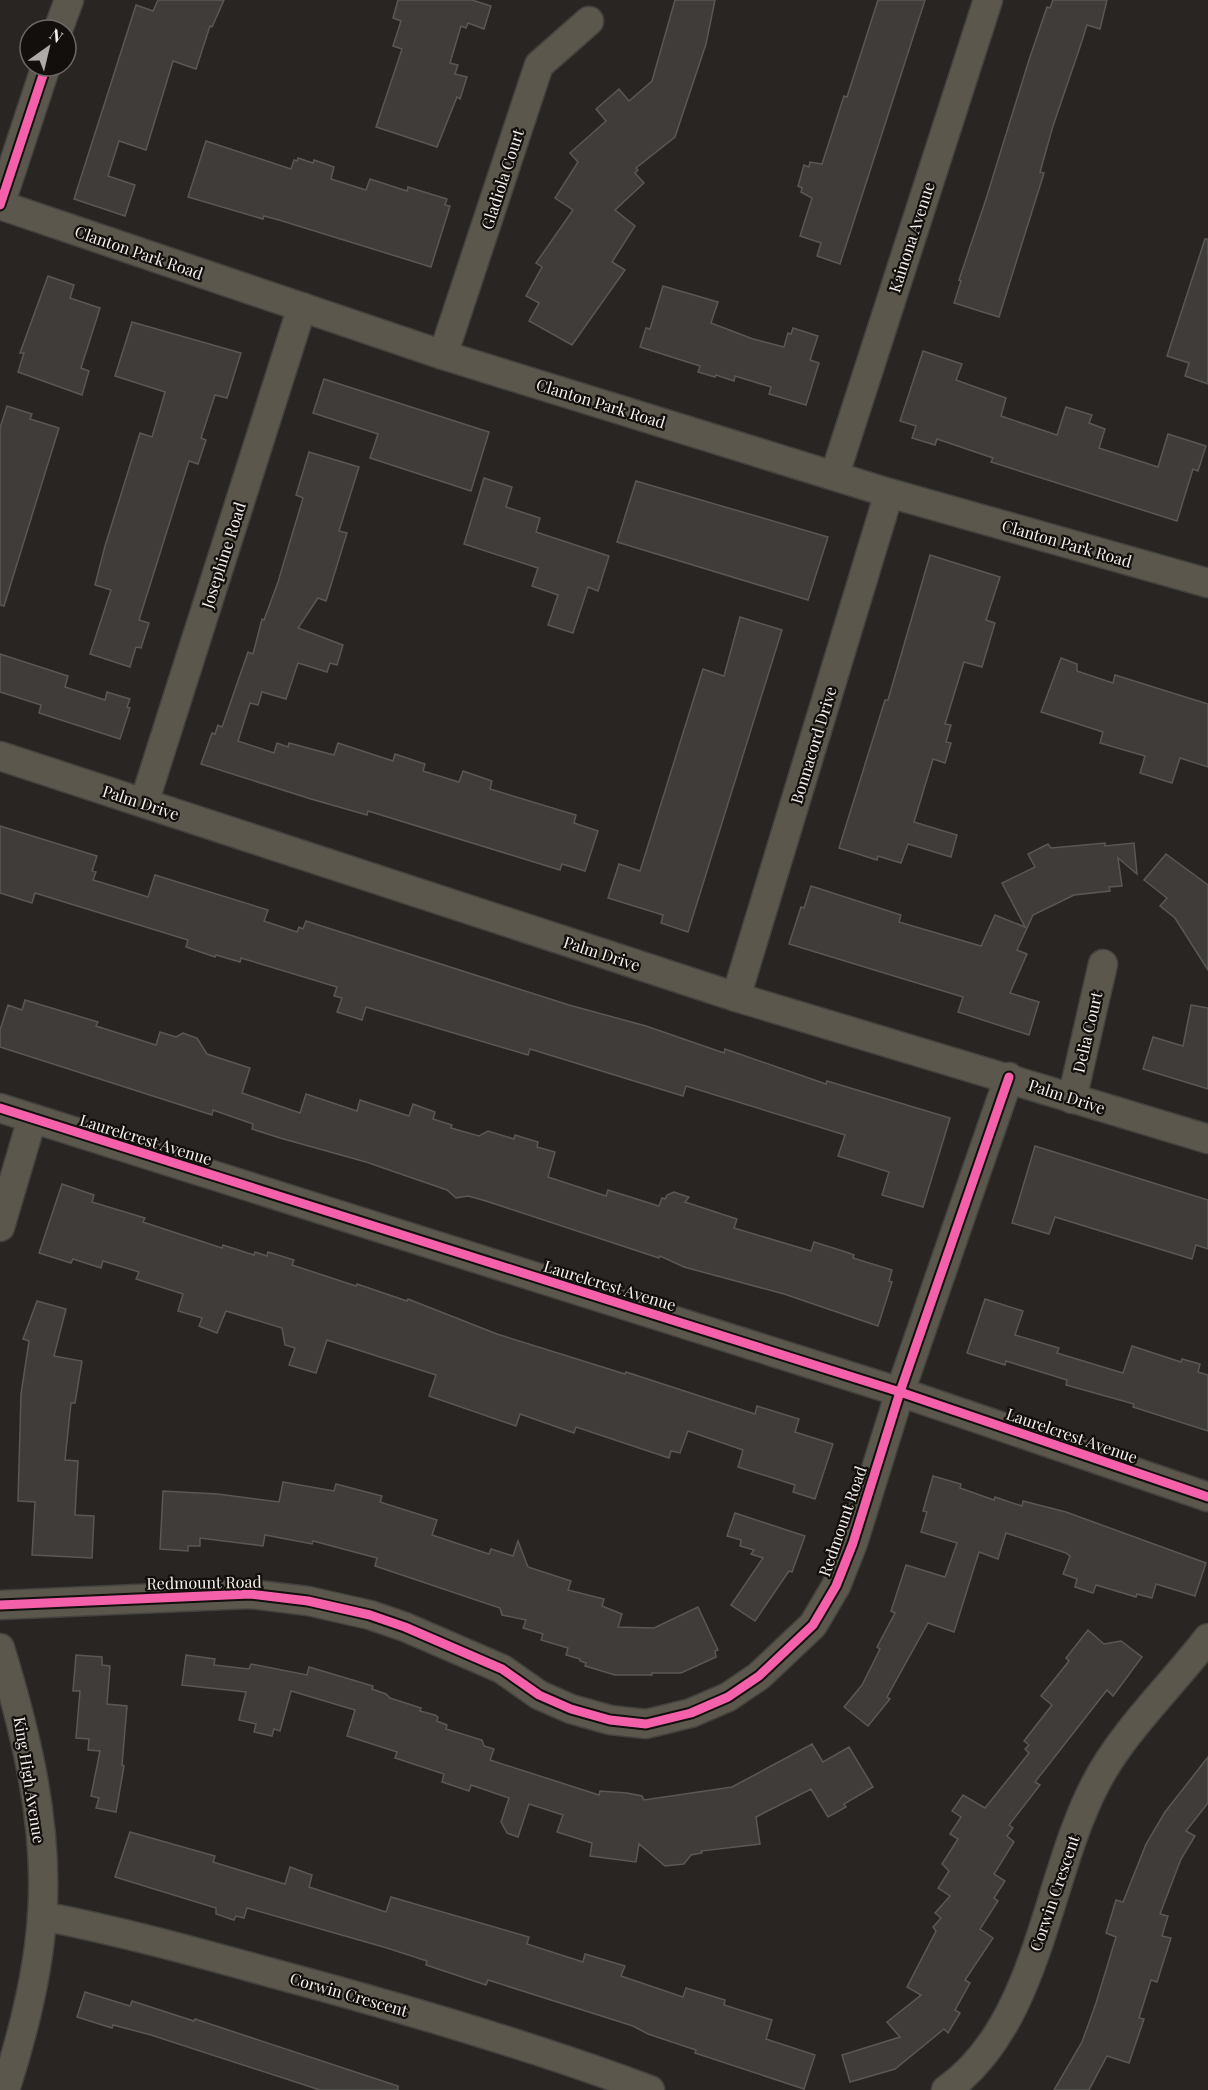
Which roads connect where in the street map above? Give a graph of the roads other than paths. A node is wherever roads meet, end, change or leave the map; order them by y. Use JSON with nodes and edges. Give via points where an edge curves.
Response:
{"nodes":[{"id":1,"x":69,"y":0,"type":"edge"},
{"id":2,"x":988,"y":0,"type":"edge"},
{"id":3,"x":62,"y":18,"type":"edge"},
{"id":4,"x":589,"y":21,"type":"dead end"},
{"id":5,"x":42,"y":78,"type":"edge"},
{"id":6,"x":0,"y":205,"type":"edge"},
{"id":7,"x":302,"y":307,"type":"junction"},
{"id":8,"x":443,"y":355,"type":"junction"},
{"id":9,"x":835,"y":474,"type":"junction"},
{"id":10,"x":889,"y":493,"type":"junction"},
{"id":11,"x":1208,"y":583,"type":"edge"},
{"id":12,"x":0,"y":756,"type":"edge"},
{"id":13,"x":144,"y":803,"type":"junction"},
{"id":14,"x":1102,"y":964,"type":"dead end"},
{"id":15,"x":736,"y":997,"type":"junction"},
{"id":16,"x":1009,"y":1077,"type":"junction"},
{"id":17,"x":1072,"y":1099,"type":"junction"},
{"id":18,"x":0,"y":1108,"type":"edge"},
{"id":19,"x":32,"y":1119,"type":"junction"},
{"id":20,"x":1208,"y":1139,"type":"edge"},
{"id":21,"x":0,"y":1227,"type":"edge"},
{"id":22,"x":900,"y":1392,"type":"junction"},
{"id":23,"x":1208,"y":1497,"type":"edge"},
{"id":24,"x":0,"y":1605,"type":"edge"},
{"id":25,"x":1208,"y":1638,"type":"edge"},
{"id":26,"x":0,"y":1648,"type":"edge"},
{"id":27,"x":42,"y":1916,"type":"junction"},
{"id":28,"x":5,"y":2090,"type":"edge"},
{"id":29,"x":650,"y":2090,"type":"edge"},
{"id":30,"x":946,"y":2090,"type":"edge"}],
"edges":[{"from":1,"to":3,"type":"street"},
{"from":2,"to":9,"type":"street","name":"Kainona Avenue"},
{"from":4,"to":8,"type":"street","name":"Gladiola Court","via":[[539,65]]},
{"from":5,"to":6,"type":"street"},
{"from":6,"to":7,"type":"street","name":"Clanton Park Road"},
{"from":7,"to":8,"type":"street","name":"Clanton Park Road"},
{"from":7,"to":13,"type":"street","name":"Josephine Road"},
{"from":8,"to":9,"type":"street","name":"Clanton Park Road"},
{"from":9,"to":10,"type":"street","name":"Clanton Park Road"},
{"from":10,"to":11,"type":"street","name":"Clanton Park Road"},
{"from":10,"to":15,"type":"street","name":"Bonnacord Drive"},
{"from":12,"to":13,"type":"street","name":"Palm Drive"},
{"from":13,"to":15,"type":"street","name":"Palm Drive"},
{"from":14,"to":17,"type":"street","name":"Delia Court"},
{"from":15,"to":16,"type":"street","name":"Palm Drive"},
{"from":16,"to":17,"type":"street","name":"Palm Drive"},
{"from":16,"to":22,"type":"street","name":"Redmount Road"},
{"from":17,"to":20,"type":"street","name":"Palm Drive"},
{"from":18,"to":19,"type":"street","name":"Laurelcrest Avenue"},
{"from":19,"to":21,"type":"street"},
{"from":19,"to":22,"type":"street","name":"Laurelcrest Avenue"},
{"from":22,"to":23,"type":"street","name":"Laurelcrest Avenue"},
{"from":22,"to":24,"type":"street","name":"Redmount Road","via":[[853,1543],[836,1586],[813,1625],[759,1676],[728,1697],[691,1713],[646,1724],[610,1720],[571,1709],[539,1695],[502,1669],[405,1627],[308,1601],[250,1594]]},
{"from":25,"to":30,"type":"street","name":"Corwin Crescent","via":[[1136,1725],[1096,1782],[1063,1860],[1056,1893],[1012,2010],[989,2049]]},
{"from":26,"to":27,"type":"street","name":"King High Avenue","via":[[16,1701],[37,1806]]},
{"from":27,"to":28,"type":"street","name":"King High Avenue","via":[[26,2026]]},
{"from":27,"to":29,"type":"street","name":"Corwin Crescent","via":[[104,1928],[362,1998]]}]}
